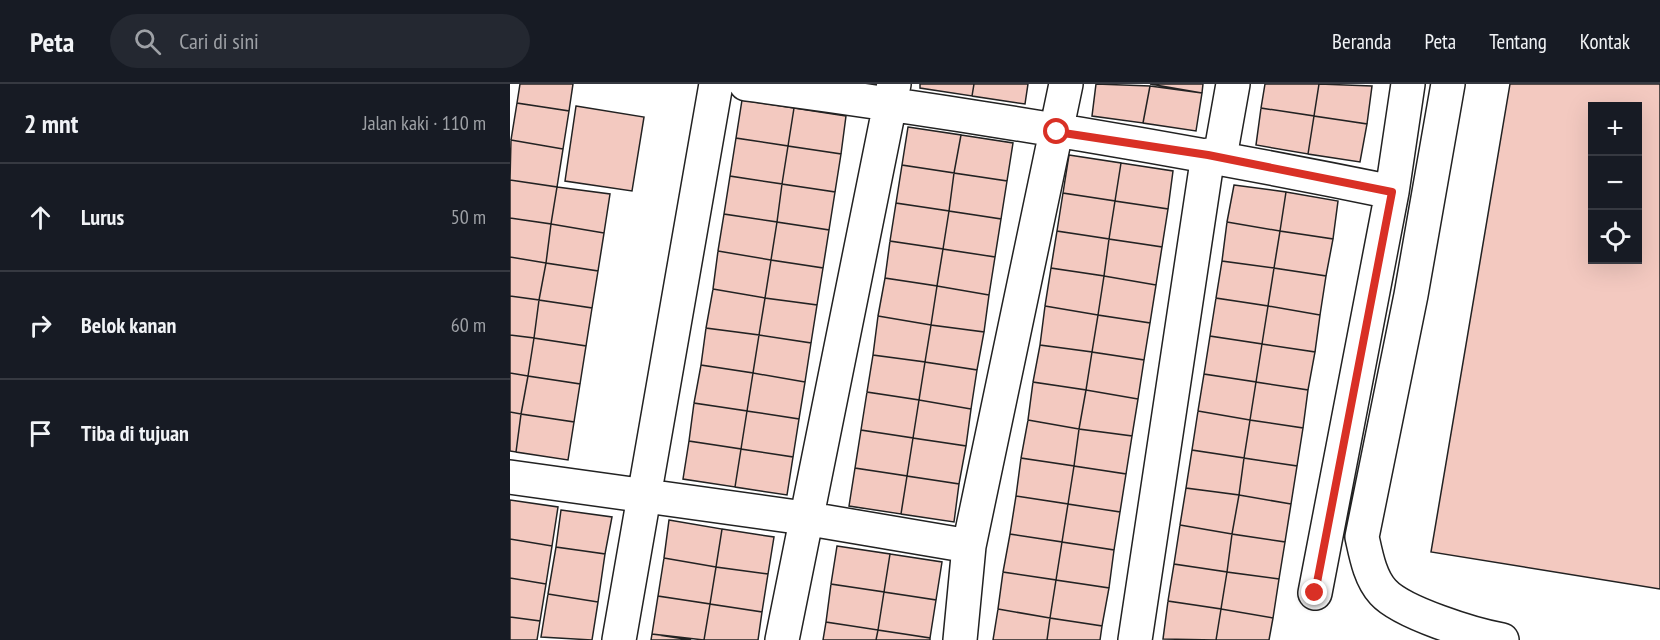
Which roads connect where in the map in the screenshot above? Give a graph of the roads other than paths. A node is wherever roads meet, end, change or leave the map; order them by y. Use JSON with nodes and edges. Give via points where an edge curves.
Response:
{"nodes":[{"id":1,"x":716,"y":84,"type":"edge"},
{"id":2,"x":746,"y":84,"type":"edge"},
{"id":3,"x":1066,"y":84,"type":"edge"},
{"id":4,"x":1233,"y":84,"type":"edge"},
{"id":5,"x":1408,"y":84,"type":"edge"},
{"id":6,"x":1448,"y":84,"type":"edge"},
{"id":7,"x":892,"y":94,"type":"edge"},
{"id":8,"x":1057,"y":132,"type":"junction"},
{"id":9,"x":1214,"y":156,"type":"junction"},
{"id":10,"x":1392,"y":192,"type":"junction"},
{"id":11,"x":510,"y":477,"type":"edge"},
{"id":12,"x":644,"y":496,"type":"junction"},
{"id":13,"x":804,"y":518,"type":"junction"},
{"id":14,"x":969,"y":546,"type":"junction"},
{"id":15,"x":1315,"y":593,"type":"dead end"},
{"id":16,"x":619,"y":640,"type":"edge"},
{"id":17,"x":782,"y":640,"type":"edge"},
{"id":18,"x":960,"y":640,"type":"edge"},
{"id":19,"x":1136,"y":640,"type":"edge"},
{"id":20,"x":1502,"y":640,"type":"edge"}],
"edges":[{"from":1,"to":12,"type":"street"},
{"from":2,"to":7,"type":"street"},
{"from":3,"to":8,"type":"street"},
{"from":4,"to":9,"type":"street"},
{"from":5,"to":10,"type":"street"},
{"from":6,"to":20,"type":"street","via":[[1411,295],[1362,537],[1368,565],[1383,592],[1411,611]]},
{"from":7,"to":8,"type":"street"},
{"from":7,"to":13,"type":"street"},
{"from":8,"to":9,"type":"street"},
{"from":8,"to":14,"type":"street"},
{"from":9,"to":10,"type":"street"},
{"from":9,"to":19,"type":"street"},
{"from":10,"to":15,"type":"street"},
{"from":11,"to":12,"type":"street"},
{"from":12,"to":13,"type":"street"},
{"from":12,"to":16,"type":"street"},
{"from":13,"to":14,"type":"street"},
{"from":13,"to":17,"type":"street"},
{"from":14,"to":18,"type":"street"}]}
